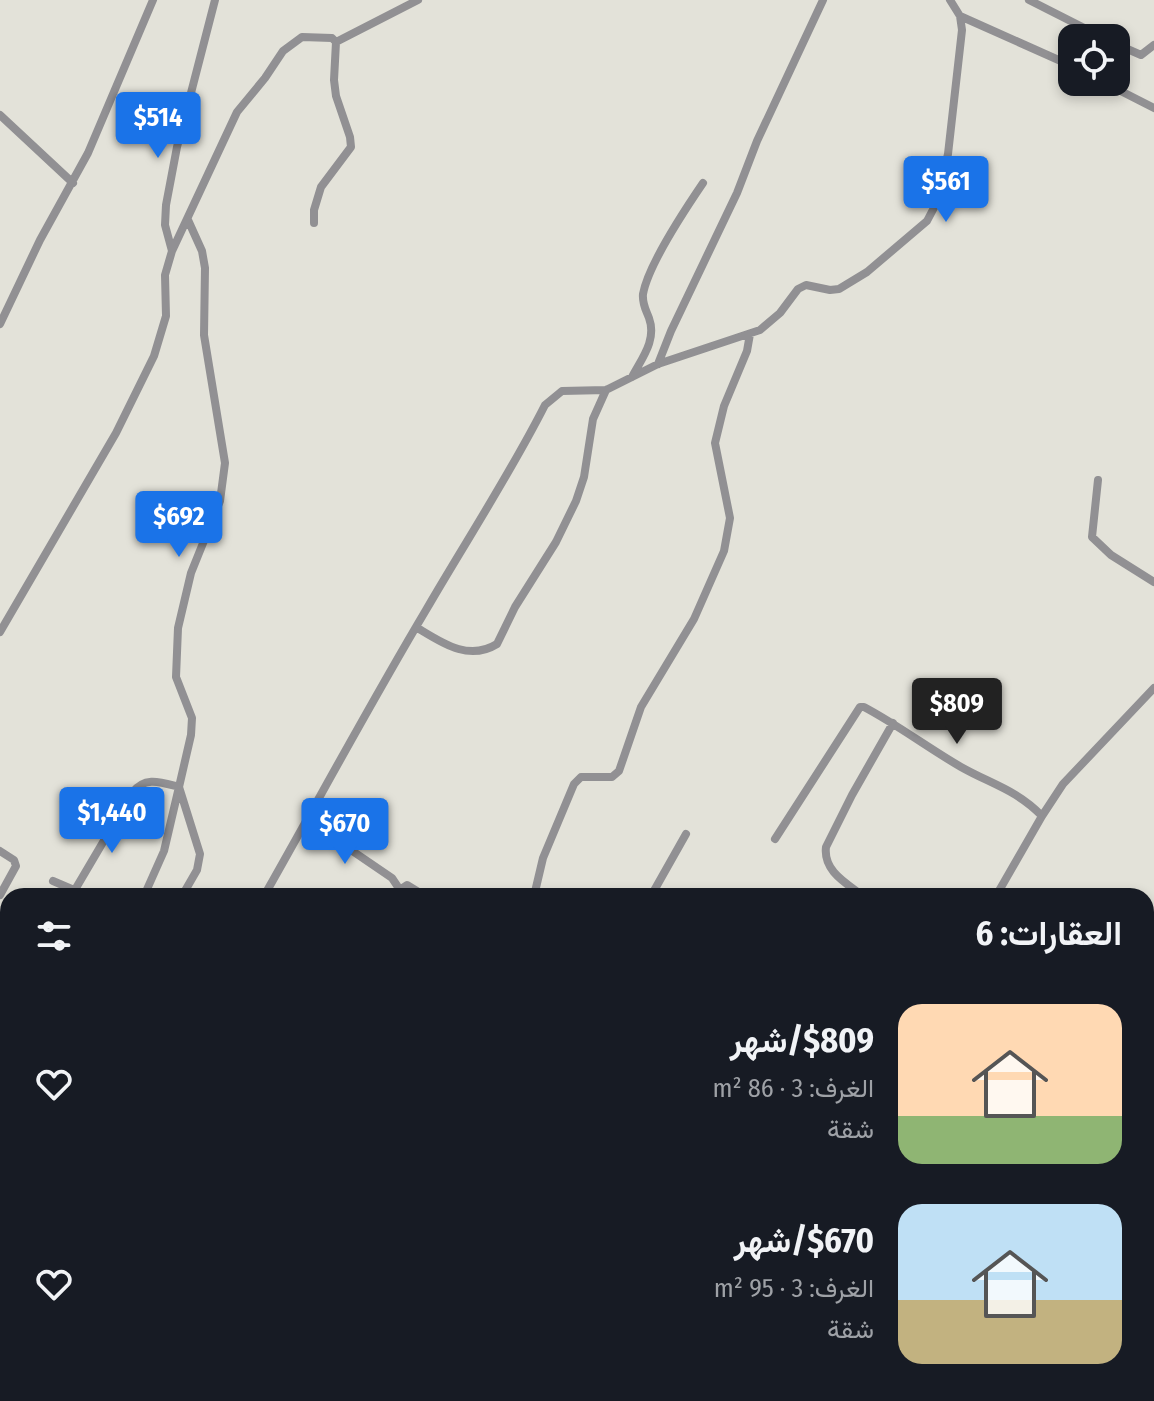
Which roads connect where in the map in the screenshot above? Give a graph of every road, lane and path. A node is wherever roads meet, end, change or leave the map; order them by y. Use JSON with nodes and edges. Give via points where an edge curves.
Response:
{"nodes":[{"id":1,"x":153,"y":0,"type":"edge"},
{"id":2,"x":215,"y":0,"type":"edge"},
{"id":3,"x":418,"y":0,"type":"edge"},
{"id":4,"x":823,"y":0,"type":"edge"},
{"id":5,"x":950,"y":0,"type":"edge"},
{"id":6,"x":1029,"y":0,"type":"edge"},
{"id":7,"x":960,"y":16,"type":"junction"},
{"id":8,"x":1076,"y":24,"type":"edge"},
{"id":9,"x":336,"y":42,"type":"junction"},
{"id":10,"x":1154,"y":45,"type":"edge"},
{"id":11,"x":1130,"y":50,"type":"edge"},
{"id":12,"x":1058,"y":60,"type":"edge"},
{"id":13,"x":1130,"y":96,"type":"edge"},
{"id":14,"x":1154,"y":108,"type":"edge"},
{"id":15,"x":0,"y":115,"type":"edge"},
{"id":16,"x":73,"y":183,"type":"junction"},
{"id":17,"x":703,"y":183,"type":"dead end"},
{"id":18,"x":188,"y":220,"type":"junction"},
{"id":19,"x":314,"y":223,"type":"dead end"},
{"id":20,"x":172,"y":251,"type":"junction"},
{"id":21,"x":0,"y":324,"type":"edge"},
{"id":22,"x":750,"y":334,"type":"junction"},
{"id":23,"x":658,"y":364,"type":"junction"},
{"id":24,"x":631,"y":377,"type":"junction"},
{"id":25,"x":606,"y":390,"type":"junction"},
{"id":26,"x":1098,"y":480,"type":"dead end"},
{"id":27,"x":1154,"y":582,"type":"edge"},
{"id":28,"x":416,"y":627,"type":"junction"},
{"id":29,"x":0,"y":632,"type":"edge"},
{"id":30,"x":1154,"y":688,"type":"edge"},
{"id":31,"x":893,"y":723,"type":"junction"},
{"id":32,"x":179,"y":787,"type":"junction"},
{"id":33,"x":1042,"y":816,"type":"junction"},
{"id":34,"x":307,"y":820,"type":"junction"},
{"id":35,"x":686,"y":834,"type":"dead end"},
{"id":36,"x":775,"y":839,"type":"dead end"},
{"id":37,"x":0,"y":851,"type":"edge"},
{"id":38,"x":53,"y":881,"type":"dead end"},
{"id":39,"x":4,"y":888,"type":"edge"},
{"id":40,"x":69,"y":888,"type":"edge"},
{"id":41,"x":76,"y":888,"type":"edge"},
{"id":42,"x":148,"y":888,"type":"edge"},
{"id":43,"x":187,"y":888,"type":"edge"},
{"id":44,"x":269,"y":888,"type":"edge"},
{"id":45,"x":400,"y":888,"type":"edge"},
{"id":46,"x":536,"y":888,"type":"edge"},
{"id":47,"x":656,"y":888,"type":"edge"},
{"id":48,"x":853,"y":888,"type":"edge"},
{"id":49,"x":1001,"y":888,"type":"edge"}],
"edges":[{"from":1,"to":16,"type":"street"},
{"from":2,"to":20,"type":"street","via":[[166,205]]},
{"from":3,"to":9,"type":"street"},
{"from":4,"to":23,"type":"street"},
{"from":5,"to":7,"type":"street"},
{"from":6,"to":8,"type":"street"},
{"from":7,"to":12,"type":"street"},
{"from":7,"to":22,"type":"street","via":[[953,122],[932,216],[839,289],[798,289],[774,319]]},
{"from":9,"to":18,"type":"street","via":[[302,37],[283,51],[237,112]]},
{"from":9,"to":19,"type":"street","via":[[336,96],[351,147],[321,187]]},
{"from":10,"to":11,"type":"street","via":[[1141,55]]},
{"from":13,"to":14,"type":"street"},
{"from":15,"to":16,"type":"street"},
{"from":16,"to":21,"type":"street"},
{"from":17,"to":24,"type":"street","via":[[644,291],[651,338]]},
{"from":18,"to":20,"type":"street"},
{"from":18,"to":32,"type":"street","via":[[205,268],[204,335],[225,463],[220,501],[191,573],[178,628],[176,677],[192,718]]},
{"from":20,"to":29,"type":"street","via":[[165,275],[163,330],[154,356],[116,433]]},
{"from":22,"to":23,"type":"street"},
{"from":22,"to":46,"type":"street","via":[[715,443],[730,518],[724,551],[694,619],[641,707],[619,771],[612,777],[581,777],[574,784]]},
{"from":23,"to":24,"type":"street"},
{"from":24,"to":25,"type":"street"},
{"from":25,"to":28,"type":"street","via":[[562,391],[545,405]]},
{"from":25,"to":28,"type":"street","via":[[593,419],[576,501],[497,644],[459,650]]},
{"from":26,"to":27,"type":"street","via":[[1092,537]]},
{"from":28,"to":34,"type":"street"},
{"from":30,"to":33,"type":"street","via":[[1063,784]]},
{"from":31,"to":33,"type":"street","via":[[975,775],[1020,795]]},
{"from":31,"to":36,"type":"street","via":[[860,707]]},
{"from":31,"to":48,"type":"street","via":[[826,847],[834,873]]},
{"from":32,"to":41,"type":"street","via":[[152,781],[137,786]]},
{"from":32,"to":42,"type":"street","via":[[164,851]]},
{"from":32,"to":43,"type":"street","via":[[200,854]]},
{"from":33,"to":49,"type":"street"},
{"from":34,"to":44,"type":"street"},
{"from":34,"to":45,"type":"street"},
{"from":35,"to":47,"type":"street"},
{"from":37,"to":39,"type":"street","via":[[16,866]]},
{"from":38,"to":40,"type":"street"}]}
